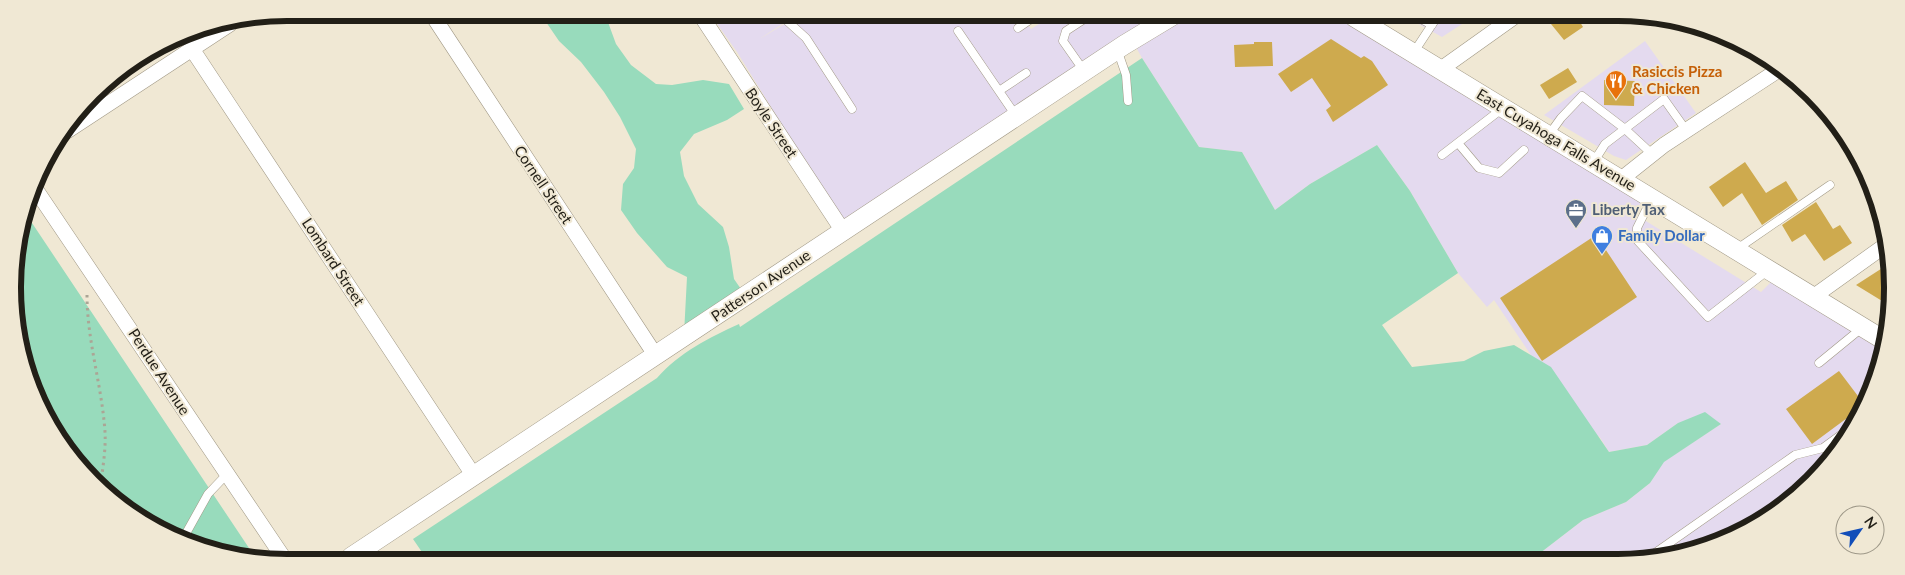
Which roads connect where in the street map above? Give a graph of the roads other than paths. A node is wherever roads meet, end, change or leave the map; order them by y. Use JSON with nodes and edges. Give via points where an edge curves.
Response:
{"nodes":[{"id":1,"x":436,"y":21,"type":"edge"},
{"id":2,"x":705,"y":21,"type":"edge"},
{"id":3,"x":789,"y":21,"type":"edge"},
{"id":4,"x":1028,"y":21,"type":"edge"},
{"id":5,"x":1081,"y":21,"type":"edge"},
{"id":6,"x":1164,"y":21,"type":"edge"},
{"id":7,"x":1365,"y":21,"type":"edge"},
{"id":8,"x":1424,"y":21,"type":"edge"},
{"id":9,"x":1434,"y":21,"type":"edge"},
{"id":10,"x":1508,"y":21,"type":"edge"},
{"id":11,"x":1432,"y":25,"type":"junction"},
{"id":12,"x":1018,"y":28,"type":"dead end"},
{"id":13,"x":222,"y":29,"type":"edge"},
{"id":14,"x":958,"y":31,"type":"dead end"},
{"id":15,"x":192,"y":49,"type":"junction"},
{"id":16,"x":1118,"y":49,"type":"junction"},
{"id":17,"x":1414,"y":52,"type":"junction"},
{"id":18,"x":1441,"y":69,"type":"junction"},
{"id":19,"x":1084,"y":71,"type":"junction"},
{"id":20,"x":1026,"y":72,"type":"dead end"},
{"id":21,"x":1775,"y":72,"type":"edge"},
{"id":22,"x":999,"y":91,"type":"junction"},
{"id":23,"x":1128,"y":101,"type":"dead end"},
{"id":24,"x":1503,"y":108,"type":"junction"},
{"id":25,"x":852,"y":109,"type":"dead end"},
{"id":26,"x":1016,"y":116,"type":"junction"},
{"id":27,"x":75,"y":126,"type":"edge"},
{"id":28,"x":1625,"y":129,"type":"junction"},
{"id":29,"x":1686,"y":130,"type":"junction"},
{"id":30,"x":1548,"y":136,"type":"junction"},
{"id":31,"x":1458,"y":142,"type":"junction"},
{"id":32,"x":1524,"y":150,"type":"dead end"},
{"id":33,"x":1652,"y":154,"type":"junction"},
{"id":34,"x":1442,"y":155,"type":"dead end"},
{"id":35,"x":1592,"y":163,"type":"junction"},
{"id":36,"x":1620,"y":180,"type":"junction"},
{"id":37,"x":1830,"y":185,"type":"dead end"},
{"id":38,"x":38,"y":194,"type":"edge"},
{"id":39,"x":1652,"y":199,"type":"junction"},
{"id":40,"x":843,"y":231,"type":"junction"},
{"id":41,"x":1735,"y":249,"type":"junction"},
{"id":42,"x":1880,"y":249,"type":"edge"},
{"id":43,"x":1769,"y":270,"type":"junction"},
{"id":44,"x":1813,"y":297,"type":"junction"},
{"id":45,"x":1862,"y":327,"type":"junction"},
{"id":46,"x":1879,"y":337,"type":"edge"},
{"id":47,"x":656,"y":356,"type":"junction"},
{"id":48,"x":1819,"y":363,"type":"dead end"},
{"id":49,"x":1837,"y":438,"type":"edge"},
{"id":50,"x":227,"y":474,"type":"junction"},
{"id":51,"x":474,"y":476,"type":"junction"},
{"id":52,"x":186,"y":533,"type":"edge"},
{"id":53,"x":1659,"y":550,"type":"edge"},
{"id":54,"x":281,"y":554,"type":"edge"},
{"id":55,"x":356,"y":554,"type":"edge"}],
"edges":[{"from":1,"to":47,"type":"street","name":"Cornell Street"},
{"from":2,"to":40,"type":"street","name":"Boyle Street"},
{"from":3,"to":25,"type":"lane","via":[[806,38]]},
{"from":4,"to":12,"type":"lane"},
{"from":5,"to":19,"type":"lane","via":[[1066,31],[1063,41]]},
{"from":6,"to":16,"type":"street","name":"Patterson Avenue"},
{"from":7,"to":17,"type":"street","name":"East Cuyahoga Falls Avenue"},
{"from":8,"to":11,"type":"lane"},
{"from":9,"to":11,"type":"lane"},
{"from":10,"to":18,"type":"street"},
{"from":11,"to":17,"type":"lane"},
{"from":13,"to":15,"type":"street"},
{"from":14,"to":22,"type":"lane"},
{"from":15,"to":27,"type":"street"},
{"from":15,"to":51,"type":"street","name":"Lombard Street"},
{"from":16,"to":19,"type":"street","name":"Patterson Avenue"},
{"from":16,"to":23,"type":"lane","via":[[1126,75]]},
{"from":17,"to":18,"type":"street","name":"East Cuyahoga Falls Avenue"},
{"from":18,"to":24,"type":"street","name":"East Cuyahoga Falls Avenue"},
{"from":19,"to":26,"type":"street","name":"Patterson Avenue"},
{"from":20,"to":22,"type":"lane"},
{"from":21,"to":29,"type":"street"},
{"from":22,"to":26,"type":"lane"},
{"from":24,"to":30,"type":"street","name":"East Cuyahoga Falls Avenue"},
{"from":24,"to":31,"type":"lane"},
{"from":26,"to":40,"type":"street","name":"Patterson Avenue"},
{"from":28,"to":29,"type":"lane","via":[[1664,99]]},
{"from":28,"to":30,"type":"lane","via":[[1582,96]]},
{"from":28,"to":33,"type":"lane"},
{"from":28,"to":35,"type":"lane","via":[[1605,144]]},
{"from":29,"to":33,"type":"street"},
{"from":30,"to":35,"type":"street","name":"East Cuyahoga Falls Avenue"},
{"from":31,"to":32,"type":"lane","via":[[1479,168],[1499,173]]},
{"from":31,"to":34,"type":"lane"},
{"from":33,"to":36,"type":"street"},
{"from":35,"to":36,"type":"street","name":"East Cuyahoga Falls Avenue"},
{"from":36,"to":39,"type":"street","name":"East Cuyahoga Falls Avenue"},
{"from":37,"to":41,"type":"lane"},
{"from":38,"to":50,"type":"street","name":"Perdue Avenue"},
{"from":39,"to":41,"type":"street","name":"East Cuyahoga Falls Avenue"},
{"from":39,"to":43,"type":"lane","via":[[1636,228],[1637,240],[1708,317]]},
{"from":40,"to":47,"type":"street","name":"Patterson Avenue"},
{"from":41,"to":43,"type":"street","name":"East Cuyahoga Falls Avenue"},
{"from":42,"to":44,"type":"street"},
{"from":43,"to":44,"type":"street","name":"East Cuyahoga Falls Avenue"},
{"from":44,"to":45,"type":"street","name":"East Cuyahoga Falls Avenue"},
{"from":45,"to":46,"type":"street","name":"East Cuyahoga Falls Avenue"},
{"from":45,"to":48,"type":"lane"},
{"from":47,"to":51,"type":"street","name":"Patterson Avenue"},
{"from":49,"to":53,"type":"lane","via":[[1823,448],[1795,455]]},
{"from":50,"to":52,"type":"lane","via":[[208,494]]},
{"from":50,"to":54,"type":"street","name":"Perdue Avenue"},
{"from":51,"to":55,"type":"street","name":"Patterson Avenue"}]}
